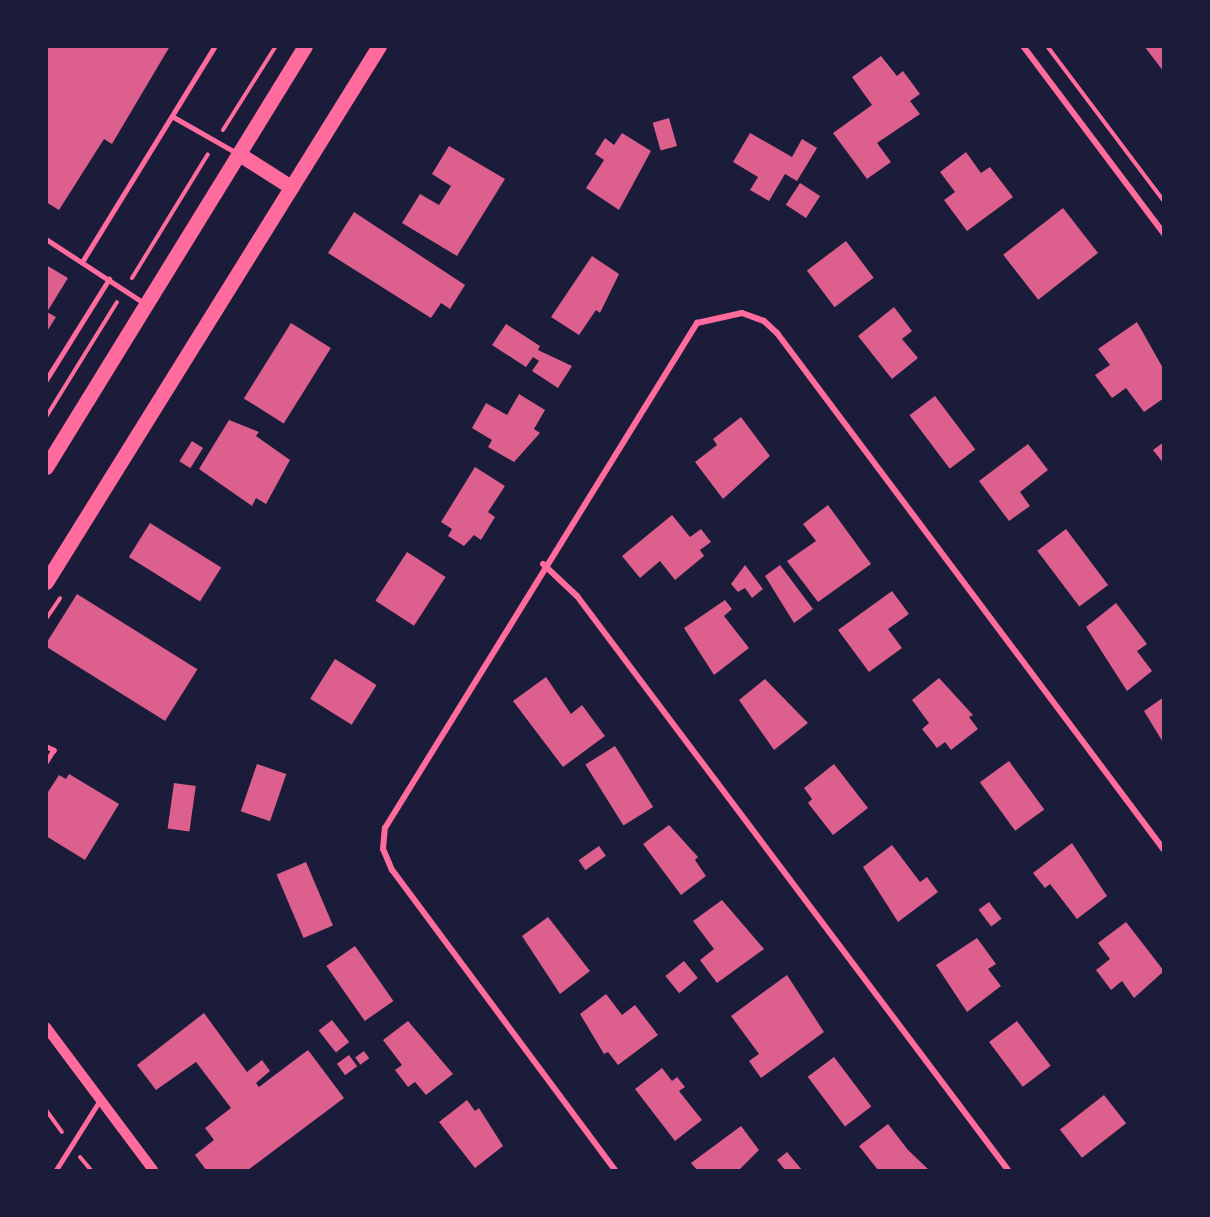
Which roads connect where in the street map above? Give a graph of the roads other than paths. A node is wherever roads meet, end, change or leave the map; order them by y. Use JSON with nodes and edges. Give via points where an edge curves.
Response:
{"nodes":[{"id":1,"x":215,"y":46,"type":"edge"},
{"id":2,"x":305,"y":46,"type":"edge"},
{"id":3,"x":379,"y":46,"type":"edge"},
{"id":4,"x":1023,"y":46,"type":"edge"},
{"id":5,"x":172,"y":116,"type":"junction"},
{"id":6,"x":239,"y":154,"type":"junction"},
{"id":7,"x":291,"y":187,"type":"junction"},
{"id":8,"x":1164,"y":234,"type":"edge"},
{"id":9,"x":46,"y":239,"type":"edge"},
{"id":10,"x":82,"y":262,"type":"junction"},
{"id":11,"x":109,"y":279,"type":"junction"},
{"id":12,"x":147,"y":304,"type":"junction"},
{"id":13,"x":46,"y":380,"type":"edge"},
{"id":14,"x":46,"y":467,"type":"edge"},
{"id":15,"x":543,"y":564,"type":"junction"},
{"id":16,"x":46,"y":582,"type":"edge"},
{"id":17,"x":46,"y":746,"type":"edge"},
{"id":18,"x":46,"y":763,"type":"edge"},
{"id":19,"x":1164,"y":850,"type":"edge"},
{"id":20,"x":46,"y":1027,"type":"edge"},
{"id":21,"x":100,"y":1100,"type":"junction"},
{"id":22,"x":56,"y":1170,"type":"edge"},
{"id":23,"x":153,"y":1170,"type":"edge"},
{"id":24,"x":615,"y":1170,"type":"edge"},
{"id":25,"x":1008,"y":1170,"type":"edge"}],
"edges":[{"from":1,"to":5,"type":"lane"},
{"from":2,"to":6,"type":"main road"},
{"from":3,"to":7,"type":"main road"},
{"from":4,"to":8,"type":"street"},
{"from":5,"to":6,"type":"lane"},
{"from":5,"to":10,"type":"lane"},
{"from":6,"to":7,"type":"main road"},
{"from":6,"to":12,"type":"main road"},
{"from":7,"to":16,"type":"main road"},
{"from":9,"to":10,"type":"lane"},
{"from":10,"to":11,"type":"lane"},
{"from":11,"to":12,"type":"lane"},
{"from":11,"to":13,"type":"lane"},
{"from":12,"to":14,"type":"main road"},
{"from":15,"to":19,"type":"street","via":[[689,331],[724,314],[764,321]]},
{"from":15,"to":24,"type":"street","via":[[423,758],[385,828],[383,849],[443,942]]},
{"from":15,"to":25,"type":"street","via":[[577,596]]},
{"from":17,"to":18,"type":"lane","via":[[54,750]]},
{"from":20,"to":21,"type":"street"},
{"from":21,"to":22,"type":"lane"},
{"from":21,"to":23,"type":"street"}]}
